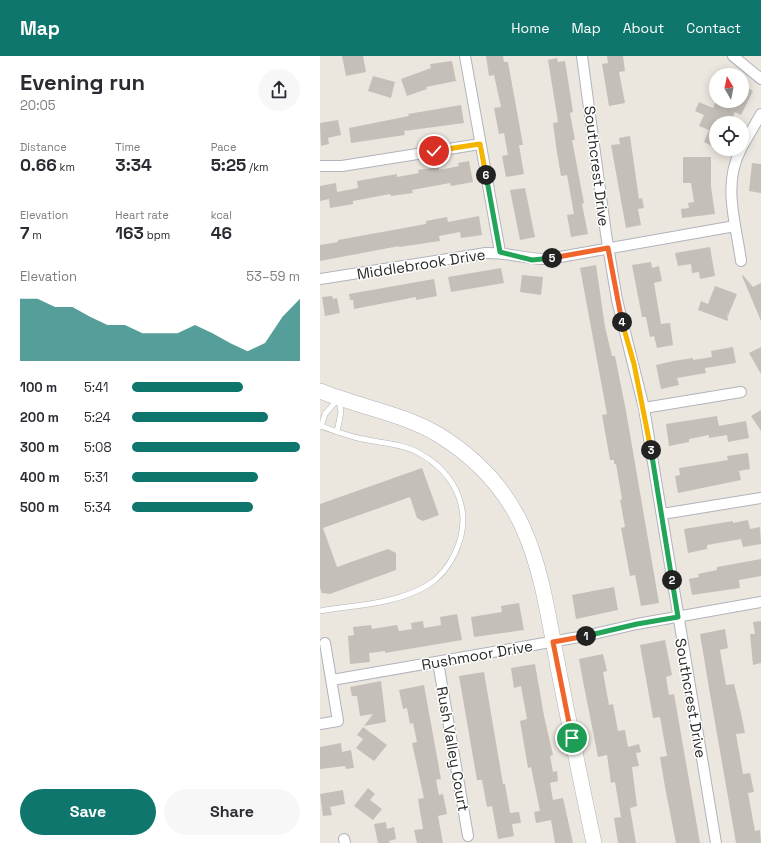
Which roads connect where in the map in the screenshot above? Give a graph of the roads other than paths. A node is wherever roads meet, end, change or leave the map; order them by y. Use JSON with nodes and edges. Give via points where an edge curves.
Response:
{"nodes":[{"id":1,"x":465,"y":56,"type":"edge"},
{"id":2,"x":582,"y":56,"type":"edge"},
{"id":3,"x":733,"y":56,"type":"edge"},
{"id":4,"x":761,"y":79,"type":"edge"},
{"id":5,"x":761,"y":114,"type":"edge"},
{"id":6,"x":749,"y":134,"type":"edge"},
{"id":7,"x":480,"y":144,"type":"junction"},
{"id":8,"x":738,"y":156,"type":"edge"},
{"id":9,"x":320,"y":166,"type":"edge"},
{"id":10,"x":735,"y":226,"type":"junction"},
{"id":11,"x":608,"y":248,"type":"junction"},
{"id":12,"x":500,"y":252,"type":"junction"},
{"id":13,"x":741,"y":261,"type":"dead end"},
{"id":14,"x":320,"y":280,"type":"edge"},
{"id":15,"x":320,"y":391,"type":"edge"},
{"id":16,"x":741,"y":392,"type":"dead end"},
{"id":17,"x":339,"y":399,"type":"junction"},
{"id":18,"x":644,"y":408,"type":"junction"},
{"id":19,"x":320,"y":427,"type":"edge"},
{"id":20,"x":337,"y":432,"type":"junction"},
{"id":21,"x":761,"y":498,"type":"edge"},
{"id":22,"x":662,"y":514,"type":"junction"},
{"id":23,"x":761,"y":602,"type":"edge"},
{"id":24,"x":320,"y":611,"type":"edge"},
{"id":25,"x":678,"y":617,"type":"junction"},
{"id":26,"x":553,"y":642,"type":"junction"},
{"id":27,"x":325,"y":643,"type":"dead end"},
{"id":28,"x":438,"y":662,"type":"junction"},
{"id":29,"x":332,"y":680,"type":"junction"},
{"id":30,"x":320,"y":724,"type":"edge"},
{"id":31,"x":468,"y":836,"type":"dead end"},
{"id":32,"x":594,"y":843,"type":"edge"},
{"id":33,"x":716,"y":843,"type":"edge"}],
"edges":[{"from":1,"to":7,"type":"street"},
{"from":2,"to":11,"type":"street","name":"Southcrest Drive"},
{"from":3,"to":4,"type":"street"},
{"from":5,"to":6,"type":"street"},
{"from":7,"to":9,"type":"street","via":[[342,166]]},
{"from":7,"to":12,"type":"street"},
{"from":8,"to":10,"type":"street","via":[[732,173],[730,195]]},
{"from":10,"to":11,"type":"street","name":"Middlebrook Drive"},
{"from":10,"to":13,"type":"street"},
{"from":11,"to":12,"type":"street","name":"Middlebrook Drive","via":[[538,259]]},
{"from":11,"to":18,"type":"street","name":"Southcrest Drive","via":[[617,300]]},
{"from":12,"to":14,"type":"street","name":"Middlebrook Drive"},
{"from":15,"to":17,"type":"street"},
{"from":16,"to":18,"type":"street"},
{"from":17,"to":19,"type":"lane","via":[[325,414]]},
{"from":17,"to":20,"type":"lane","via":[[341,412]]},
{"from":17,"to":26,"type":"street","via":[[422,426],[464,453],[501,490],[525,531],[536,559],[543,583]]},
{"from":18,"to":22,"type":"street","name":"Southcrest Drive"},
{"from":19,"to":20,"type":"lane"},
{"from":20,"to":24,"type":"lane","via":[[418,452],[432,462],[454,485],[462,503],[463,522],[460,542],[450,562],[440,576],[428,585],[388,600]]},
{"from":21,"to":22,"type":"street"},
{"from":22,"to":25,"type":"street","name":"Southcrest Drive"},
{"from":23,"to":25,"type":"street","name":"Rushmoor Drive"},
{"from":25,"to":26,"type":"street","name":"Rushmoor Drive"},
{"from":25,"to":33,"type":"street","name":"Southcrest Drive"},
{"from":26,"to":28,"type":"street","name":"Rushmoor Drive"},
{"from":26,"to":32,"type":"street"},
{"from":27,"to":29,"type":"street"},
{"from":28,"to":29,"type":"street","name":"Rushmoor Drive"},
{"from":28,"to":31,"type":"street","name":"Rush Valley Court"},
{"from":29,"to":30,"type":"street","via":[[338,721]]}]}
